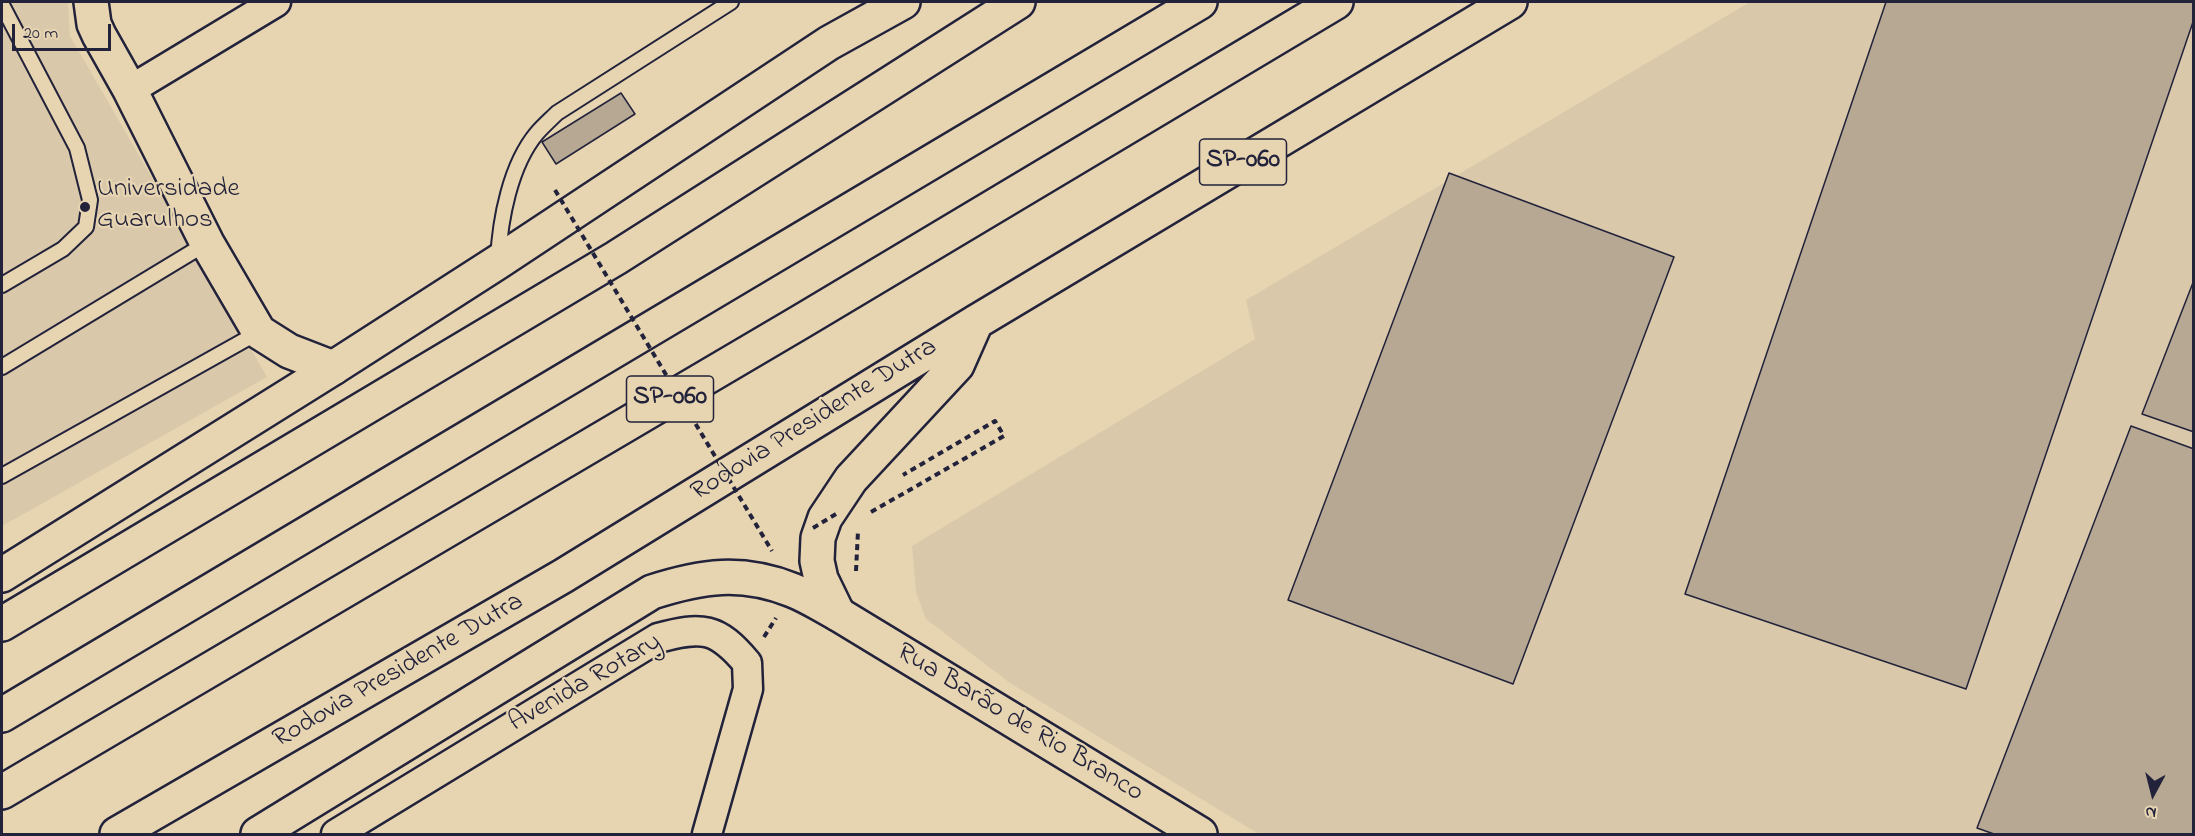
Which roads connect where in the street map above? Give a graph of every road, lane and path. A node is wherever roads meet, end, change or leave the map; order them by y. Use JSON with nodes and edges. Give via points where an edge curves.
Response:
{"nodes":[{"id":1,"x":91,"y":2,"type":"edge"},
{"id":2,"x":276,"y":2,"type":"edge"},
{"id":3,"x":731,"y":2,"type":"edge"},
{"id":4,"x":870,"y":2,"type":"edge"},
{"id":5,"x":903,"y":2,"type":"edge"},
{"id":6,"x":1018,"y":2,"type":"edge"},
{"id":7,"x":1200,"y":2,"type":"edge"},
{"id":8,"x":1335,"y":2,"type":"edge"},
{"id":9,"x":1510,"y":2,"type":"edge"},
{"id":10,"x":2,"y":5,"type":"edge"},
{"id":11,"x":830,"y":43,"type":"junction"},
{"id":12,"x":130,"y":90,"type":"junction"},
{"id":13,"x":555,"y":189,"type":"dead end"},
{"id":14,"x":207,"y":243,"type":"junction"},
{"id":15,"x":498,"y":262,"type":"junction"},
{"id":16,"x":2,"y":285,"type":"edge"},
{"id":17,"x":975,"y":322,"type":"junction"},
{"id":18,"x":259,"y":332,"type":"junction"},
{"id":19,"x":2,"y":367,"type":"edge"},
{"id":20,"x":333,"y":368,"type":"junction"},
{"id":21,"x":2,"y":476,"type":"edge"},
{"id":22,"x":896,"y":479,"type":"dead end"},
{"id":23,"x":846,"y":508,"type":"dead end"},
{"id":24,"x":870,"y":513,"type":"dead end"},
{"id":25,"x":813,"y":528,"type":"dead end"},
{"id":26,"x":772,"y":551,"type":"dead end"},
{"id":27,"x":2,"y":575,"type":"edge"},
{"id":28,"x":793,"y":590,"type":"junction"},
{"id":29,"x":838,"y":614,"type":"junction"},
{"id":30,"x":2,"y":624,"type":"edge"},
{"id":31,"x":747,"y":663,"type":"junction"},
{"id":32,"x":2,"y":715,"type":"edge"},
{"id":33,"x":2,"y":792,"type":"edge"},
{"id":34,"x":117,"y":834,"type":"edge"},
{"id":35,"x":258,"y":834,"type":"edge"},
{"id":36,"x":336,"y":834,"type":"edge"},
{"id":37,"x":707,"y":834,"type":"edge"},
{"id":38,"x":1200,"y":834,"type":"edge"}],
"edges":[{"from":1,"to":12,"type":"main road","via":[[94,24]]},
{"from":2,"to":12,"type":"street"},
{"from":3,"to":15,"type":"lane","via":[[557,113],[536,134],[513,182],[499,235]]},
{"from":4,"to":11,"type":"main road"},
{"from":5,"to":11,"type":"main road"},
{"from":6,"to":30,"type":"main road","via":[[616,258]]},
{"from":7,"to":32,"type":"main road","number":"SP-060"},
{"from":8,"to":33,"type":"main road","number":"SP-060"},
{"from":9,"to":17,"type":"main road","name":"Rodovia Presidente Dutra","number":"SP-060"},
{"from":10,"to":16,"type":"lane","via":[[77,148],[90,200],[86,227],[71,242]]},
{"from":11,"to":15,"type":"main road"},
{"from":12,"to":14,"type":"main road"},
{"from":13,"to":26,"type":"path","bridge":true},
{"from":14,"to":18,"type":"main road"},
{"from":14,"to":19,"type":"lane"},
{"from":15,"to":20,"type":"main road"},
{"from":17,"to":29,"type":"main road","via":[[957,365],[851,479],[825,518],[818,538],[817,561]]},
{"from":17,"to":34,"type":"main road","name":"Rodovia Presidente Dutra","number":"SP-060","via":[[563,576]]},
{"from":18,"to":20,"type":"main road","via":[[289,351]]},
{"from":18,"to":21,"type":"lane"},
{"from":20,"to":27,"type":"main road"},
{"from":22,"to":24,"type":"path","via":[[996,421],[1004,436]]},
{"from":23,"to":25,"type":"path","bridge":true},
{"from":28,"to":29,"type":"main road","name":"Rua Barão de Rio Branco"},
{"from":28,"to":31,"type":"path"},
{"from":28,"to":35,"type":"main road","name":"Rua Barão de Rio Branco","via":[[755,578],[717,576],[652,592]]},
{"from":29,"to":38,"type":"main road","name":"Rua Barão de Rio Branco"},
{"from":31,"to":36,"type":"street","name":"Avenida Rotary","via":[[721,636],[704,631],[682,631],[658,638]]},
{"from":31,"to":37,"type":"street","via":[[748,688]]}]}
